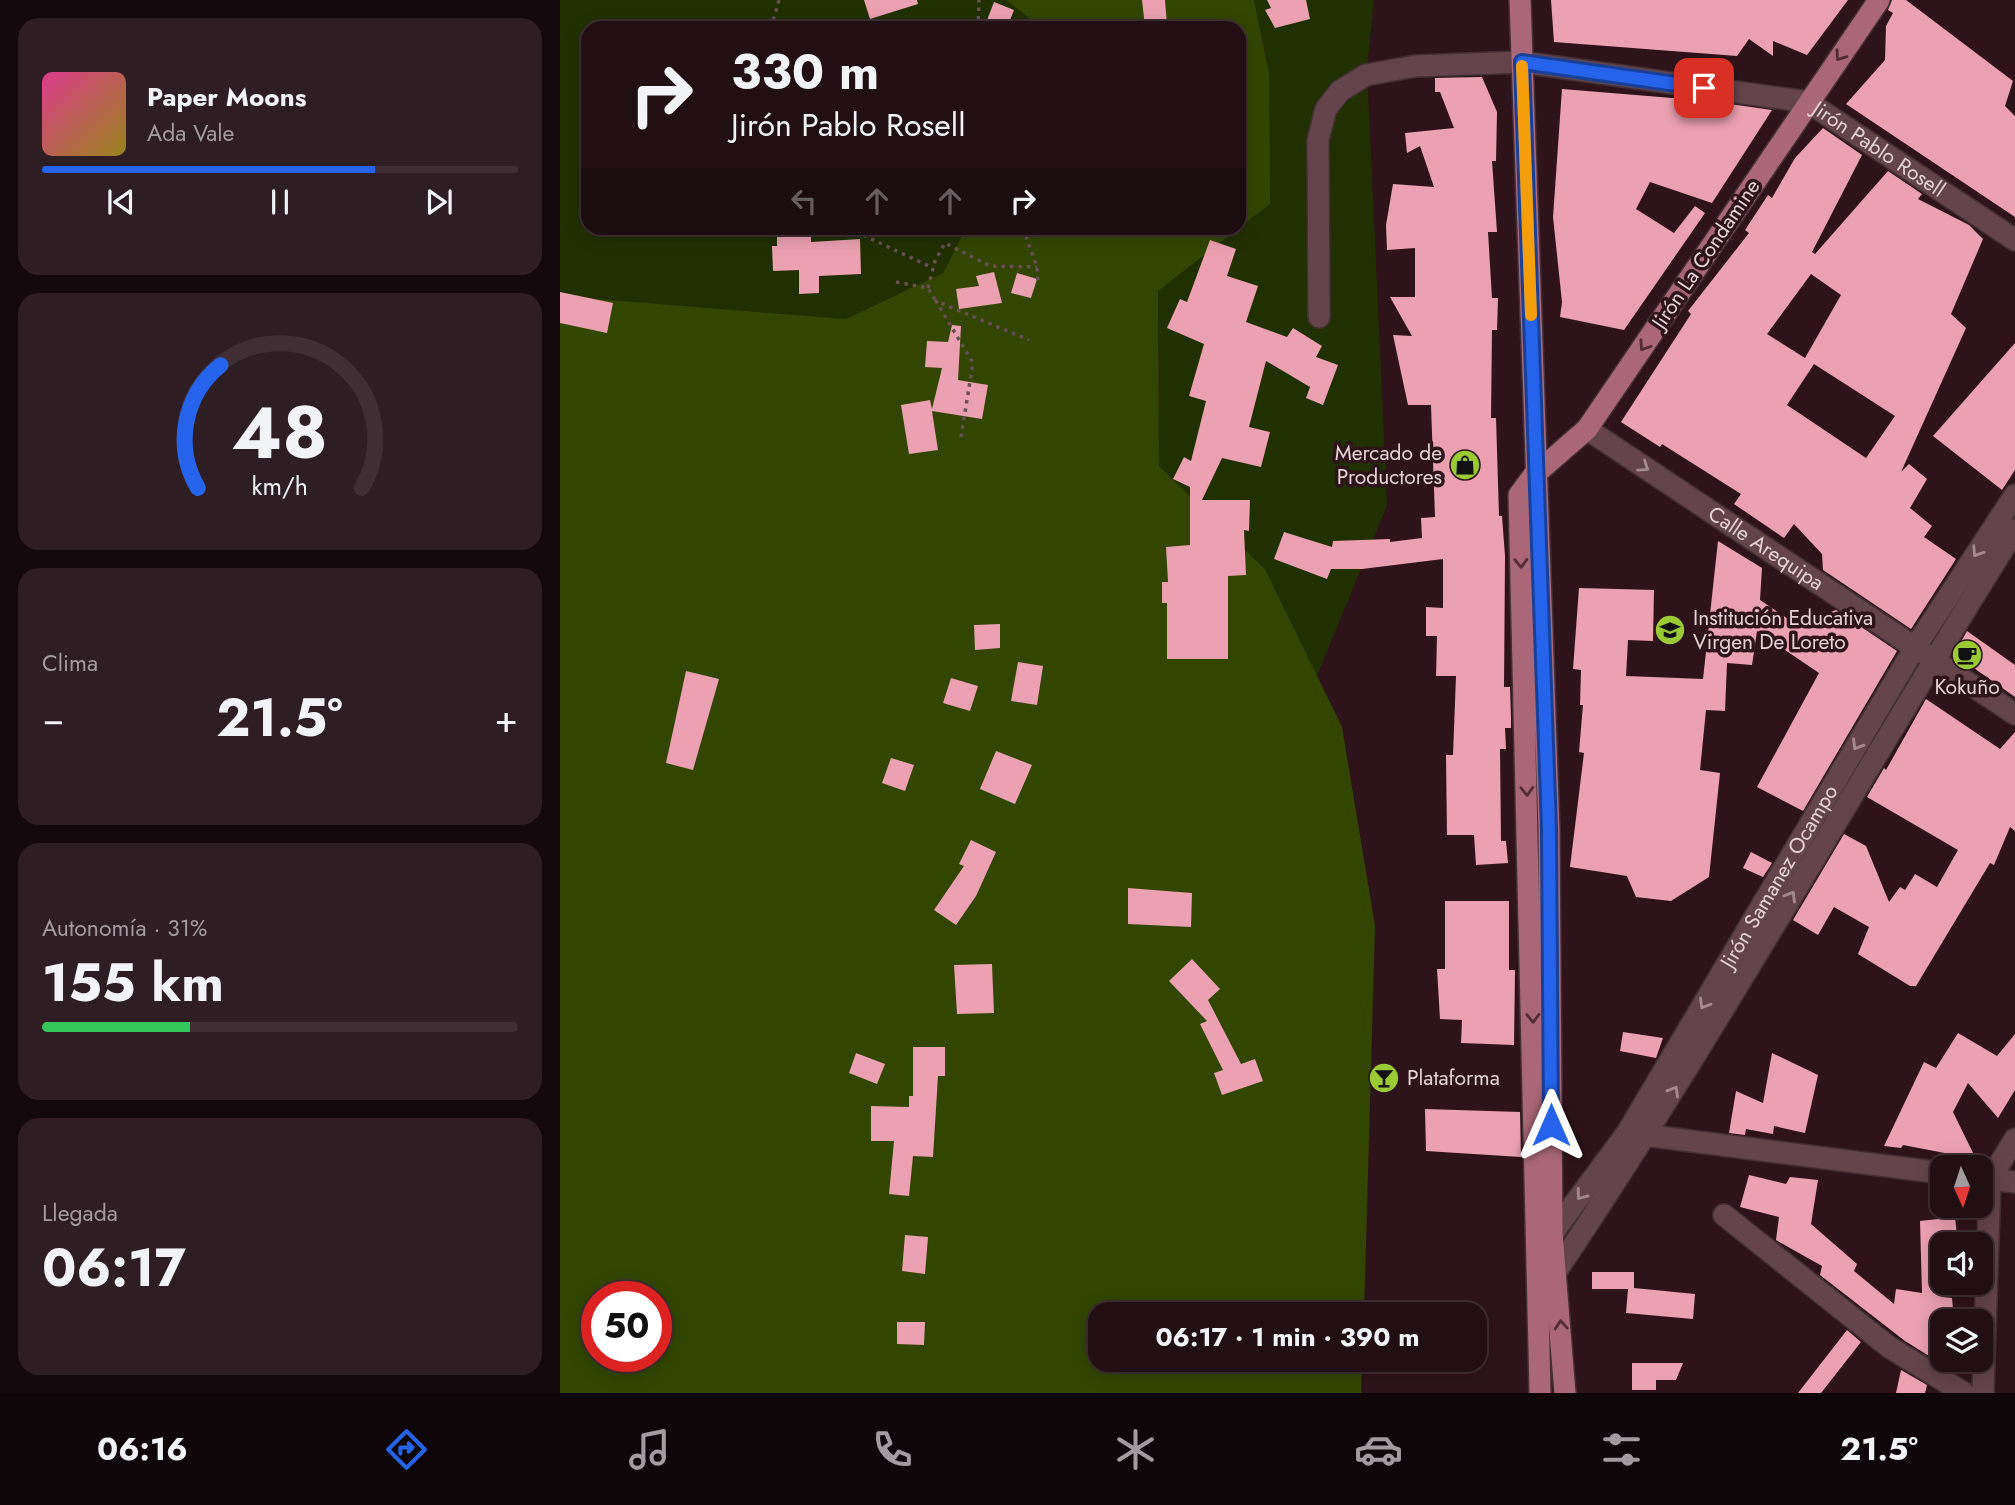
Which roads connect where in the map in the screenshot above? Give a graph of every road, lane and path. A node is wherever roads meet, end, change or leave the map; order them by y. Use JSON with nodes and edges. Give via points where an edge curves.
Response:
{"nodes":[{"id":1,"x":779,"y":0,"type":"edge"},
{"id":2,"x":979,"y":0,"type":"edge"},
{"id":3,"x":1520,"y":0,"type":"edge"},
{"id":4,"x":1879,"y":0,"type":"edge"},
{"id":5,"x":773,"y":21,"type":"edge"},
{"id":6,"x":978,"y":21,"type":"edge"},
{"id":7,"x":1522,"y":62,"type":"junction"},
{"id":8,"x":1808,"y":102,"type":"junction"},
{"id":9,"x":863,"y":235,"type":"edge"},
{"id":10,"x":1026,"y":235,"type":"edge"},
{"id":11,"x":2015,"y":240,"type":"edge"},
{"id":12,"x":1037,"y":267,"type":"junction"},
{"id":13,"x":933,"y":268,"type":"junction"},
{"id":14,"x":896,"y":282,"type":"dead end"},
{"id":15,"x":1038,"y":284,"type":"dead end"},
{"id":16,"x":929,"y":288,"type":"junction"},
{"id":17,"x":936,"y":301,"type":"junction"},
{"id":18,"x":1319,"y":317,"type":"dead end"},
{"id":19,"x":1029,"y":340,"type":"dead end"},
{"id":20,"x":1587,"y":429,"type":"junction"},
{"id":21,"x":961,"y":438,"type":"dead end"},
{"id":22,"x":1539,"y":473,"type":"junction"},
{"id":23,"x":2015,"y":495,"type":"edge"},
{"id":24,"x":2015,"y":530,"type":"edge"},
{"id":25,"x":1914,"y":649,"type":"junction"},
{"id":26,"x":1933,"y":661,"type":"junction"},
{"id":27,"x":2015,"y":714,"type":"edge"},
{"id":28,"x":1539,"y":830,"type":"junction"},
{"id":29,"x":1637,"y":1134,"type":"junction"},
{"id":30,"x":2015,"y":1139,"type":"edge"},
{"id":31,"x":1993,"y":1168,"type":"edge"},
{"id":32,"x":1930,"y":1171,"type":"edge"},
{"id":33,"x":1993,"y":1180,"type":"edge"},
{"id":34,"x":2015,"y":1182,"type":"edge"},
{"id":35,"x":1724,"y":1215,"type":"dead end"},
{"id":36,"x":1985,"y":1218,"type":"edge"},
{"id":37,"x":1552,"y":1233,"type":"junction"},
{"id":38,"x":1536,"y":1255,"type":"junction"},
{"id":39,"x":1557,"y":1270,"type":"junction"},
{"id":40,"x":1536,"y":1285,"type":"junction"},
{"id":41,"x":1540,"y":1393,"type":"edge"},
{"id":42,"x":1565,"y":1393,"type":"edge"},
{"id":43,"x":1964,"y":1393,"type":"edge"},
{"id":44,"x":1983,"y":1393,"type":"edge"}],
"edges":[{"from":1,"to":5,"type":"path"},
{"from":2,"to":6,"type":"path"},
{"from":3,"to":7,"type":"main road"},
{"from":4,"to":8,"type":"main road","name":"Jirón La Condamine","one_way":true},
{"from":7,"to":8,"type":"street","name":"Jirón Pablo Rosell"},
{"from":7,"to":18,"type":"street","name":"Jirón Pablo Rosell","via":[[1389,70],[1366,75],[1340,90],[1326,109],[1318,140]]},
{"from":7,"to":22,"type":"main road"},
{"from":8,"to":11,"type":"street","name":"Jirón Pablo Rosell"},
{"from":8,"to":20,"type":"main road","name":"Jirón La Condamine","one_way":true},
{"from":9,"to":13,"type":"path"},
{"from":10,"to":12,"type":"path"},
{"from":12,"to":13,"type":"path","via":[[990,266],[945,243]]},
{"from":12,"to":15,"type":"path"},
{"from":13,"to":16,"type":"path"},
{"from":14,"to":16,"type":"path"},
{"from":16,"to":17,"type":"path"},
{"from":17,"to":19,"type":"path"},
{"from":17,"to":21,"type":"path","via":[[973,363]]},
{"from":20,"to":22,"type":"main road","name":"Jirón La Condamine"},
{"from":20,"to":25,"type":"street","name":"Calle Arequipa","one_way":true},
{"from":22,"to":28,"type":"main road"},
{"from":22,"to":28,"type":"main road","name":"Jirón La Condamine","one_way":true,"via":[[1519,495]]},
{"from":23,"to":25,"type":"street","name":"Jirón Samanez Ocampo","one_way":true},
{"from":24,"to":26,"type":"street","name":"Jirón Samanez Ocampo"},
{"from":25,"to":26,"type":"street","name":"Calle Arequipa"},
{"from":25,"to":29,"type":"street","name":"Jirón Samanez Ocampo","one_way":true},
{"from":26,"to":27,"type":"street","name":"Calle Arequipa"},
{"from":29,"to":26,"type":"street","name":"Jirón Samanez Ocampo","one_way":true},
{"from":28,"to":37,"type":"main road"},
{"from":28,"to":38,"type":"main road","one_way":true},
{"from":29,"to":32,"type":"street"},
{"from":29,"to":37,"type":"street","name":"Jirón Samanez Ocampo","one_way":true},
{"from":29,"to":39,"type":"street","name":"Jirón Samanez Ocampo"},
{"from":30,"to":31,"type":"street"},
{"from":33,"to":34,"type":"street"},
{"from":35,"to":43,"type":"street","via":[[1889,1347]]},
{"from":36,"to":44,"type":"street"},
{"from":37,"to":38,"type":"street","name":"Jirón Samanez Ocampo"},
{"from":37,"to":39,"type":"main road"},
{"from":38,"to":40,"type":"main road"},
{"from":39,"to":40,"type":"street","name":"Jirón Samanez Ocampo"},
{"from":42,"to":39,"type":"main road","one_way":true},
{"from":40,"to":41,"type":"main road"}]}
